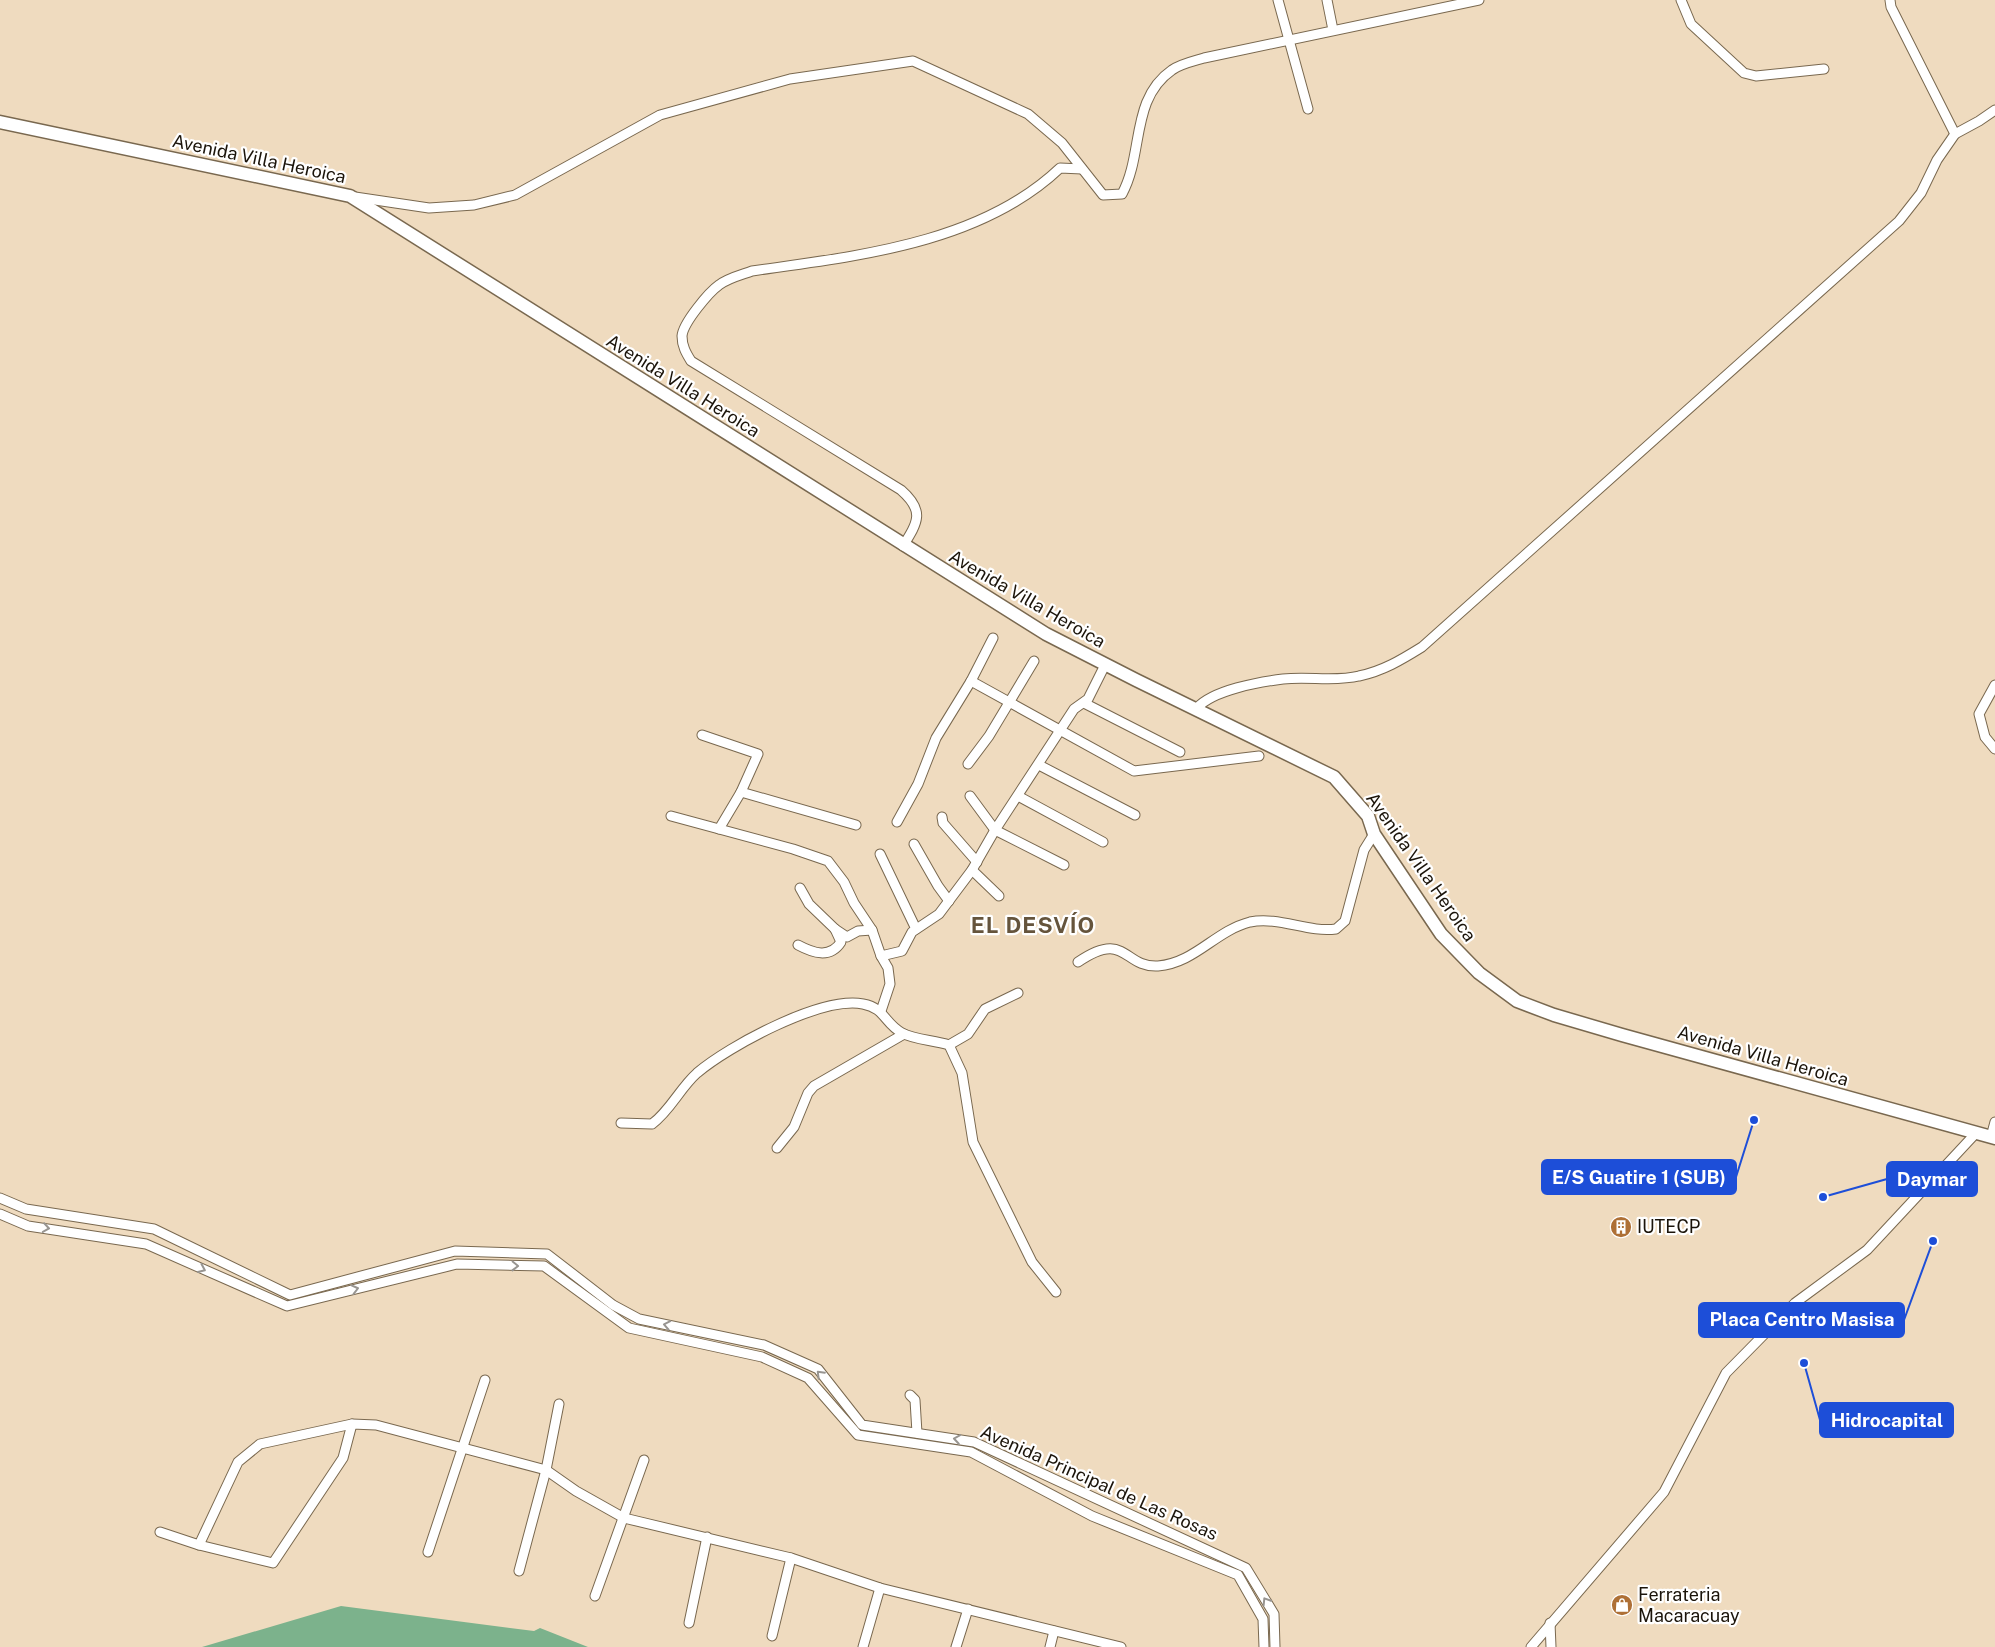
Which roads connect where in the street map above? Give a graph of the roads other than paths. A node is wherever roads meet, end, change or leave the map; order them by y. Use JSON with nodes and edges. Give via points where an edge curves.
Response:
{"nodes":[{"id":1,"x":1278,"y":0,"type":"edge"},
{"id":2,"x":1327,"y":0,"type":"edge"},
{"id":3,"x":1479,"y":0,"type":"edge"},
{"id":4,"x":1681,"y":0,"type":"edge"},
{"id":5,"x":1890,"y":0,"type":"edge"},
{"id":6,"x":1334,"y":30,"type":"junction"},
{"id":7,"x":1288,"y":40,"type":"junction"},
{"id":8,"x":1824,"y":69,"type":"dead end"},
{"id":9,"x":1308,"y":109,"type":"dead end"},
{"id":10,"x":1995,"y":110,"type":"edge"},
{"id":11,"x":0,"y":122,"type":"edge"},
{"id":12,"x":1955,"y":134,"type":"junction"},
{"id":13,"x":1082,"y":169,"type":"junction"},
{"id":14,"x":350,"y":196,"type":"junction"},
{"id":15,"x":903,"y":546,"type":"junction"},
{"id":16,"x":994,"y":638,"type":"dead end"},
{"id":17,"x":1034,"y":661,"type":"dead end"},
{"id":18,"x":1105,"y":664,"type":"junction"},
{"id":19,"x":971,"y":682,"type":"junction"},
{"id":20,"x":1995,"y":685,"type":"edge"},
{"id":21,"x":1009,"y":702,"type":"junction"},
{"id":22,"x":1084,"y":703,"type":"junction"},
{"id":23,"x":1197,"y":708,"type":"junction"},
{"id":24,"x":1061,"y":732,"type":"junction"},
{"id":25,"x":702,"y":735,"type":"dead end"},
{"id":26,"x":1995,"y":750,"type":"edge"},
{"id":27,"x":1180,"y":752,"type":"dead end"},
{"id":28,"x":1259,"y":756,"type":"dead end"},
{"id":29,"x":968,"y":764,"type":"dead end"},
{"id":30,"x":1039,"y":766,"type":"junction"},
{"id":31,"x":741,"y":792,"type":"junction"},
{"id":32,"x":970,"y":796,"type":"dead end"},
{"id":33,"x":1018,"y":796,"type":"junction"},
{"id":34,"x":1135,"y":815,"type":"dead end"},
{"id":35,"x":671,"y":816,"type":"dead end"},
{"id":36,"x":942,"y":817,"type":"dead end"},
{"id":37,"x":897,"y":822,"type":"dead end"},
{"id":38,"x":856,"y":826,"type":"dead end"},
{"id":39,"x":719,"y":829,"type":"junction"},
{"id":40,"x":995,"y":830,"type":"junction"},
{"id":41,"x":1374,"y":834,"type":"junction"},
{"id":42,"x":1103,"y":842,"type":"dead end"},
{"id":43,"x":914,"y":844,"type":"dead end"},
{"id":44,"x":880,"y":854,"type":"dead end"},
{"id":45,"x":1064,"y":865,"type":"dead end"},
{"id":46,"x":974,"y":866,"type":"junction"},
{"id":47,"x":800,"y":888,"type":"dead end"},
{"id":48,"x":999,"y":896,"type":"dead end"},
{"id":49,"x":949,"y":901,"type":"junction"},
{"id":50,"x":835,"y":929,"type":"junction"},
{"id":51,"x":916,"y":929,"type":"junction"},
{"id":52,"x":872,"y":930,"type":"junction"},
{"id":53,"x":798,"y":945,"type":"dead end"},
{"id":54,"x":882,"y":956,"type":"junction"},
{"id":55,"x":1078,"y":962,"type":"dead end"},
{"id":56,"x":1018,"y":993,"type":"dead end"},
{"id":57,"x":881,"y":1011,"type":"junction"},
{"id":58,"x":904,"y":1034,"type":"junction"},
{"id":59,"x":949,"y":1045,"type":"junction"},
{"id":60,"x":1995,"y":1122,"type":"edge"},
{"id":61,"x":621,"y":1123,"type":"dead end"},
{"id":62,"x":1976,"y":1134,"type":"junction"},
{"id":63,"x":1993,"y":1138,"type":"edge"},
{"id":64,"x":777,"y":1148,"type":"dead end"},
{"id":65,"x":0,"y":1198,"type":"edge"},
{"id":66,"x":0,"y":1214,"type":"edge"},
{"id":67,"x":1056,"y":1292,"type":"dead end"},
{"id":68,"x":485,"y":1380,"type":"dead end"},
{"id":69,"x":910,"y":1395,"type":"dead end"},
{"id":70,"x":559,"y":1404,"type":"dead end"},
{"id":71,"x":352,"y":1424,"type":"junction"},
{"id":72,"x":917,"y":1433,"type":"junction"},
{"id":73,"x":464,"y":1448,"type":"junction"},
{"id":74,"x":644,"y":1460,"type":"dead end"},
{"id":75,"x":546,"y":1470,"type":"junction"},
{"id":76,"x":624,"y":1518,"type":"junction"},
{"id":77,"x":160,"y":1532,"type":"dead end"},
{"id":78,"x":707,"y":1537,"type":"junction"},
{"id":79,"x":199,"y":1545,"type":"junction"},
{"id":80,"x":428,"y":1552,"type":"dead end"},
{"id":81,"x":791,"y":1558,"type":"junction"},
{"id":82,"x":519,"y":1571,"type":"dead end"},
{"id":83,"x":880,"y":1588,"type":"junction"},
{"id":84,"x":595,"y":1596,"type":"dead end"},
{"id":85,"x":968,"y":1609,"type":"junction"},
{"id":86,"x":1550,"y":1622,"type":"junction"},
{"id":87,"x":689,"y":1623,"type":"dead end"},
{"id":88,"x":1054,"y":1631,"type":"junction"},
{"id":89,"x":772,"y":1636,"type":"dead end"},
{"id":90,"x":863,"y":1647,"type":"edge"},
{"id":91,"x":956,"y":1647,"type":"edge"},
{"id":92,"x":1050,"y":1647,"type":"edge"},
{"id":93,"x":1120,"y":1647,"type":"edge"},
{"id":94,"x":1264,"y":1647,"type":"edge"},
{"id":95,"x":1275,"y":1647,"type":"edge"},
{"id":96,"x":1531,"y":1647,"type":"edge"},
{"id":97,"x":1551,"y":1647,"type":"edge"}],
"edges":[{"from":1,"to":7,"type":"street"},
{"from":2,"to":6,"type":"street"},
{"from":3,"to":6,"type":"street"},
{"from":4,"to":8,"type":"street","via":[[1691,24],[1744,73],[1756,76]]},
{"from":5,"to":12,"type":"street","via":[[1890,7]]},
{"from":6,"to":7,"type":"street"},
{"from":7,"to":9,"type":"street"},
{"from":7,"to":13,"type":"street","via":[[1204,58],[1172,70],[1150,90],[1139,124],[1131,178],[1122,194],[1103,195]]},
{"from":10,"to":12,"type":"street"},
{"from":11,"to":14,"type":"main road","name":"Avenida Villa Heroica"},
{"from":12,"to":23,"type":"street","via":[[1937,160],[1921,193],[1899,221],[1422,648],[1391,667],[1358,677],[1283,679],[1227,691],[1204,701]]},
{"from":13,"to":14,"type":"street","via":[[1062,143],[1028,114],[912,61],[790,79],[660,115],[515,195],[474,205],[429,208]]},
{"from":13,"to":15,"type":"street","via":[[1060,168],[1042,185],[1004,208],[924,240],[735,276],[718,285],[690,318],[682,334],[683,349],[691,361],[913,500],[918,514],[916,526]]},
{"from":14,"to":15,"type":"main road","name":"Avenida Villa Heroica"},
{"from":15,"to":18,"type":"main road","name":"Avenida Villa Heroica","via":[[1046,634]]},
{"from":16,"to":19,"type":"street"},
{"from":17,"to":21,"type":"street"},
{"from":18,"to":22,"type":"street"},
{"from":18,"to":23,"type":"main road","name":"Avenida Villa Heroica"},
{"from":19,"to":21,"type":"street"},
{"from":19,"to":37,"type":"street","via":[[936,738],[918,784]]},
{"from":20,"to":26,"type":"street","via":[[1979,714],[1985,737]]},
{"from":21,"to":24,"type":"street"},
{"from":21,"to":29,"type":"street"},
{"from":22,"to":24,"type":"street","via":[[1074,709]]},
{"from":22,"to":27,"type":"street"},
{"from":23,"to":41,"type":"main road","name":"Avenida Villa Heroica","via":[[1334,776],[1368,816]]},
{"from":24,"to":28,"type":"street","via":[[1134,771]]},
{"from":24,"to":30,"type":"street"},
{"from":25,"to":31,"type":"street","via":[[758,754]]},
{"from":30,"to":33,"type":"street"},
{"from":30,"to":34,"type":"street"},
{"from":31,"to":38,"type":"street"},
{"from":31,"to":39,"type":"street"},
{"from":32,"to":40,"type":"street"},
{"from":33,"to":40,"type":"street"},
{"from":33,"to":42,"type":"street"},
{"from":35,"to":39,"type":"street"},
{"from":36,"to":46,"type":"street"},
{"from":39,"to":52,"type":"street","via":[[828,861]]},
{"from":40,"to":45,"type":"street"},
{"from":40,"to":46,"type":"street"},
{"from":41,"to":55,"type":"street","via":[[1364,850],[1345,921],[1336,929],[1321,930],[1274,921],[1250,922],[1211,940],[1178,962],[1149,966],[1112,948],[1104,948]]},
{"from":41,"to":62,"type":"main road","name":"Avenida Villa Heroica","via":[[1442,934],[1479,973],[1517,1001],[1554,1015]]},
{"from":43,"to":49,"type":"street"},
{"from":44,"to":51,"type":"street"},
{"from":46,"to":48,"type":"street"},
{"from":46,"to":49,"type":"street"},
{"from":47,"to":50,"type":"street","via":[[809,904]]},
{"from":49,"to":51,"type":"street","via":[[939,914]]},
{"from":50,"to":52,"type":"street","via":[[847,938],[858,931]]},
{"from":50,"to":53,"type":"street","via":[[841,942],[828,953],[815,953]]},
{"from":51,"to":54,"type":"street","via":[[902,951]]},
{"from":52,"to":54,"type":"street"},
{"from":54,"to":57,"type":"street","via":[[890,984]]},
{"from":56,"to":59,"type":"street","via":[[985,1008],[968,1034]]},
{"from":57,"to":58,"type":"street","via":[[890,1024]]},
{"from":57,"to":61,"type":"street","via":[[862,1004],[842,1004],[796,1016],[735,1048],[698,1073],[652,1124]]},
{"from":58,"to":59,"type":"street"},
{"from":58,"to":64,"type":"street","via":[[814,1086],[794,1127]]},
{"from":59,"to":67,"type":"street","via":[[962,1073],[974,1142],[1032,1262]]},
{"from":60,"to":63,"type":"street"},
{"from":62,"to":63,"type":"main road","name":"Avenida Villa Heroica"},
{"from":62,"to":86,"type":"street","via":[[1867,1250],[1795,1303],[1726,1373],[1664,1492]]},
{"from":72,"to":65,"type":"street","name":"Avenida Principal de Las Rosas","one_way":true,"via":[[862,1425],[818,1369],[764,1344],[639,1320],[546,1254],[455,1251],[290,1294],[154,1229],[26,1209]]},
{"from":66,"to":94,"type":"street","one_way":true,"via":[[28,1226],[146,1244],[286,1306],[457,1264],[544,1266],[629,1328],[762,1357],[808,1378],[858,1435],[972,1452],[1092,1516],[1238,1575],[1263,1619]]},
{"from":68,"to":73,"type":"street"},
{"from":69,"to":72,"type":"street","via":[[916,1400]]},
{"from":70,"to":75,"type":"street"},
{"from":71,"to":73,"type":"street","via":[[376,1425]]},
{"from":71,"to":79,"type":"street","via":[[260,1444],[238,1462]]},
{"from":71,"to":79,"type":"street","via":[[343,1458],[273,1563]]},
{"from":95,"to":72,"type":"street","name":"Avenida Principal de Las Rosas","one_way":true,"via":[[1274,1614],[1246,1568],[974,1442]]},
{"from":73,"to":75,"type":"street"},
{"from":73,"to":80,"type":"street"},
{"from":74,"to":76,"type":"street"},
{"from":75,"to":76,"type":"street"},
{"from":75,"to":82,"type":"street"},
{"from":76,"to":78,"type":"street"},
{"from":76,"to":84,"type":"street"},
{"from":77,"to":79,"type":"street"},
{"from":78,"to":81,"type":"street"},
{"from":78,"to":87,"type":"street"},
{"from":81,"to":83,"type":"street"},
{"from":81,"to":89,"type":"street"},
{"from":83,"to":85,"type":"street"},
{"from":83,"to":90,"type":"street"},
{"from":85,"to":88,"type":"street"},
{"from":85,"to":91,"type":"street"},
{"from":86,"to":96,"type":"street"},
{"from":86,"to":97,"type":"street"},
{"from":88,"to":92,"type":"street"},
{"from":88,"to":93,"type":"street"}]}
